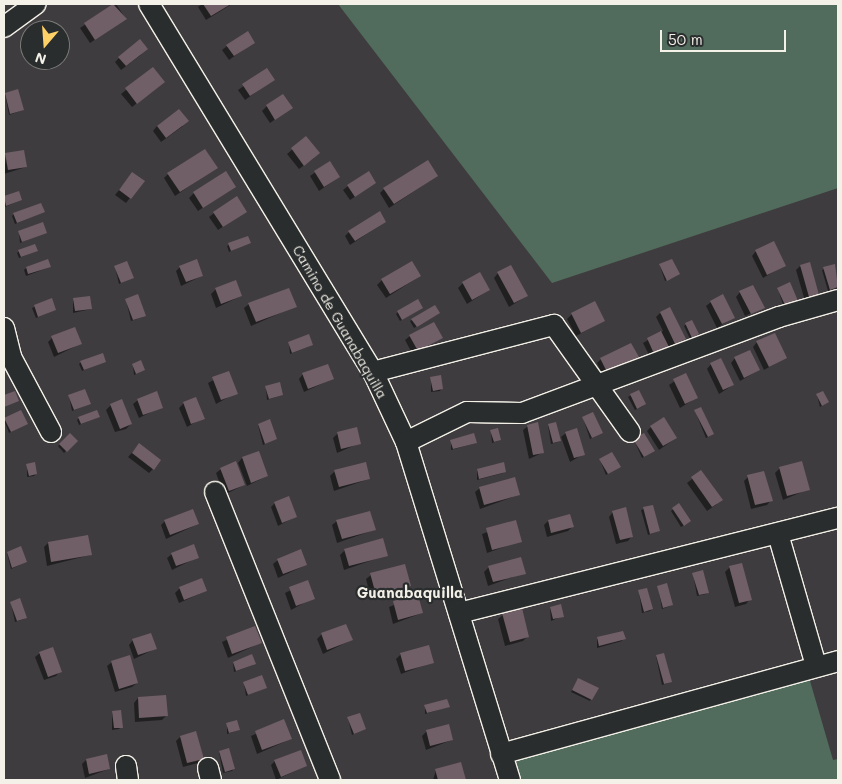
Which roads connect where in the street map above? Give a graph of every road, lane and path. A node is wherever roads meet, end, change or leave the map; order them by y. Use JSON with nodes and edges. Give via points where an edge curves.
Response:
{"nodes":[{"id":1,"x":36,"y":4,"type":"edge"},
{"id":2,"x":149,"y":4,"type":"edge"},
{"id":3,"x":4,"y":27,"type":"edge"},
{"id":4,"x":838,"y":300,"type":"edge"},
{"id":5,"x":4,"y":328,"type":"edge"},
{"id":6,"x":7,"y":360,"type":"edge"},
{"id":7,"x":373,"y":372,"type":"junction"},
{"id":8,"x":598,"y":386,"type":"junction"},
{"id":9,"x":51,"y":432,"type":"dead end"},
{"id":10,"x":630,"y":432,"type":"dead end"},
{"id":11,"x":406,"y":442,"type":"junction"},
{"id":12,"x":215,"y":492,"type":"dead end"},
{"id":13,"x":838,"y":518,"type":"edge"},
{"id":14,"x":778,"y":534,"type":"junction"},
{"id":15,"x":460,"y":613,"type":"junction"},
{"id":16,"x":838,"y":661,"type":"edge"},
{"id":17,"x":816,"y":666,"type":"junction"},
{"id":18,"x":501,"y":754,"type":"junction"},
{"id":19,"x":330,"y":780,"type":"edge"},
{"id":20,"x":510,"y":780,"type":"edge"}],
"edges":[{"from":1,"to":3,"type":"street"},
{"from":2,"to":7,"type":"street","name":"Camino de Guanabaquilla"},
{"from":4,"to":8,"type":"street","via":[[780,317]]},
{"from":5,"to":6,"type":"street"},
{"from":6,"to":9,"type":"street"},
{"from":7,"to":8,"type":"street","via":[[554,325]]},
{"from":7,"to":11,"type":"street","name":"Camino de Guanabaquilla"},
{"from":8,"to":10,"type":"street"},
{"from":8,"to":11,"type":"street","via":[[522,413],[467,412]]},
{"from":11,"to":15,"type":"street","name":"Camino de Guanabaquilla"},
{"from":12,"to":19,"type":"street"},
{"from":13,"to":14,"type":"street"},
{"from":14,"to":15,"type":"street"},
{"from":14,"to":17,"type":"street"},
{"from":15,"to":18,"type":"street","name":"Camino de Guanabaquilla"},
{"from":16,"to":17,"type":"street"},
{"from":17,"to":18,"type":"street"},
{"from":18,"to":20,"type":"street","name":"Camino de Guanabaquilla"}]}
